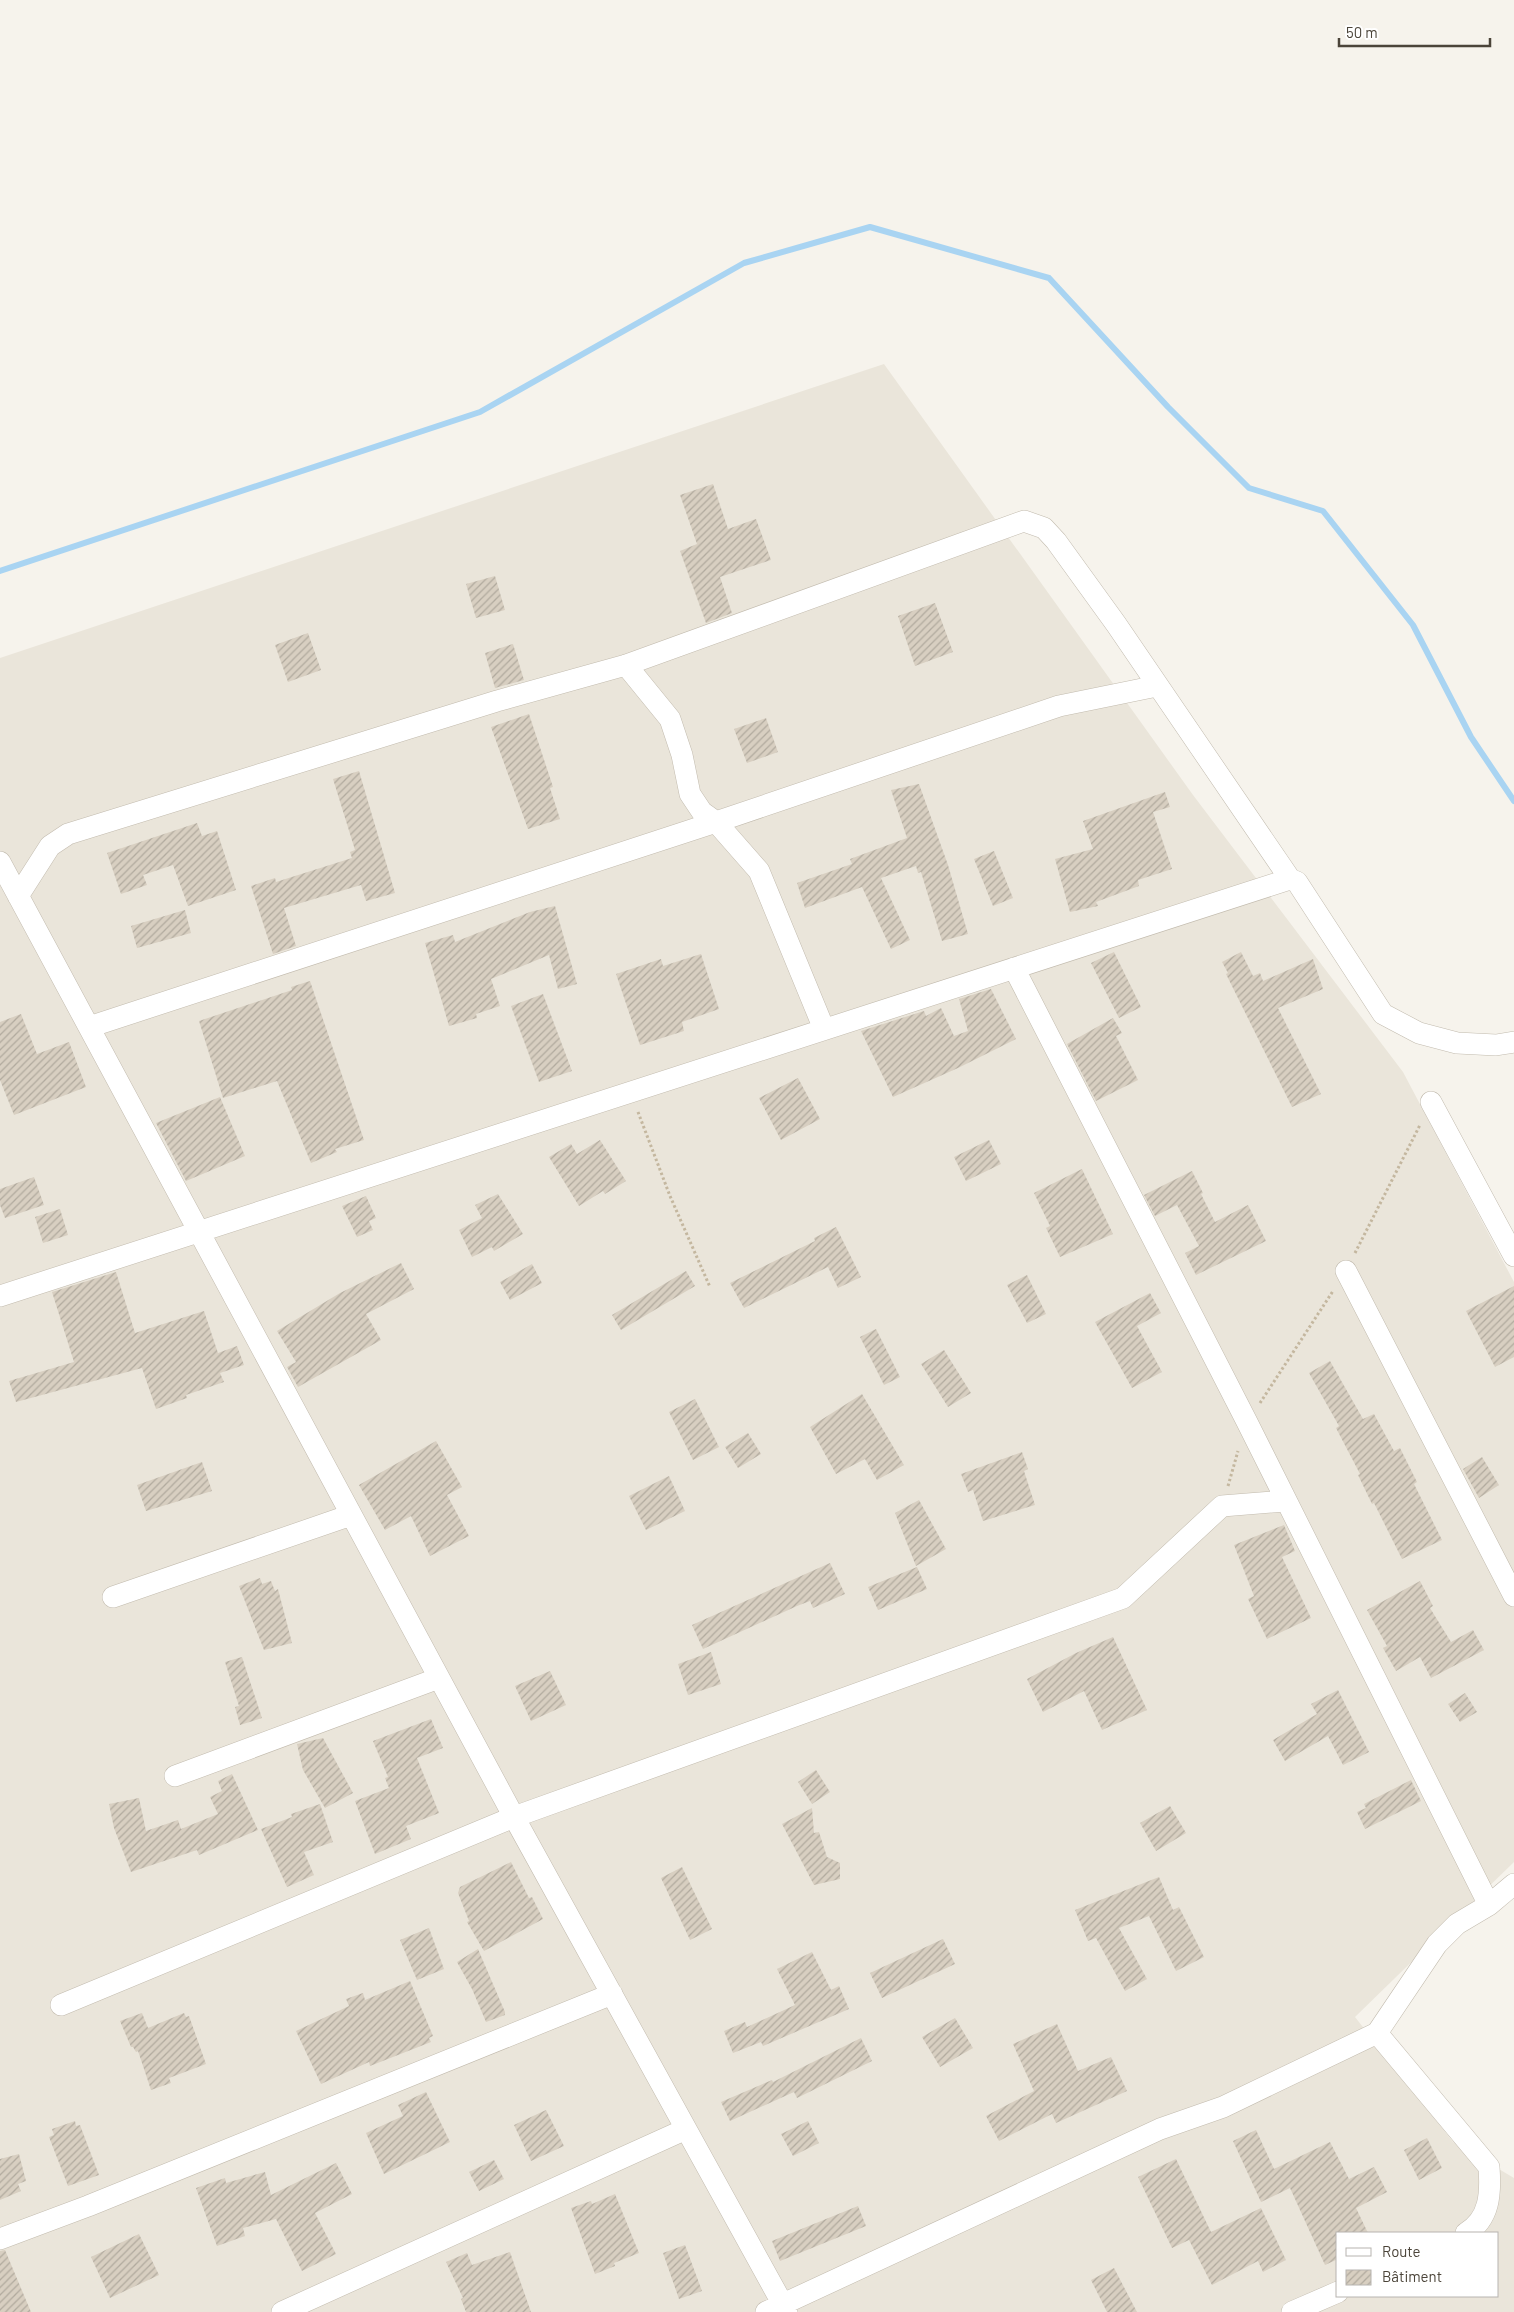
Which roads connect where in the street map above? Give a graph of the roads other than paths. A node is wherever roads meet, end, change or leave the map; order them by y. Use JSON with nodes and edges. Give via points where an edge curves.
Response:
{"nodes":[{"id":1,"x":626,"y":665,"type":"junction"},
{"id":2,"x":1157,"y":686,"type":"junction"},
{"id":3,"x":716,"y":822,"type":"junction"},
{"id":4,"x":0,"y":862,"type":"edge"},
{"id":5,"x":1290,"y":879,"type":"junction"},
{"id":6,"x":18,"y":896,"type":"junction"},
{"id":7,"x":1014,"y":968,"type":"junction"},
{"id":8,"x":89,"y":1028,"type":"junction"},
{"id":9,"x":824,"y":1030,"type":"junction"},
{"id":10,"x":1514,"y":1042,"type":"edge"},
{"id":11,"x":1431,"y":1102,"type":"road end"},
{"id":12,"x":199,"y":1231,"type":"junction"},
{"id":13,"x":1514,"y":1256,"type":"edge"},
{"id":14,"x":1346,"y":1271,"type":"road end"},
{"id":15,"x":0,"y":1296,"type":"edge"},
{"id":16,"x":1285,"y":1501,"type":"junction"},
{"id":17,"x":351,"y":1515,"type":"junction"},
{"id":18,"x":1514,"y":1596,"type":"edge"},
{"id":19,"x":113,"y":1597,"type":"dead end"},
{"id":20,"x":439,"y":1678,"type":"junction"},
{"id":21,"x":175,"y":1776,"type":"dead end"},
{"id":22,"x":514,"y":1817,"type":"junction"},
{"id":23,"x":1514,"y":1884,"type":"edge"},
{"id":24,"x":1489,"y":1905,"type":"junction"},
{"id":25,"x":612,"y":1994,"type":"junction"},
{"id":26,"x":61,"y":2004,"type":"dead end"},
{"id":27,"x":1377,"y":2033,"type":"junction"},
{"id":28,"x":686,"y":2129,"type":"junction"},
{"id":29,"x":1467,"y":2232,"type":"edge"},
{"id":30,"x":0,"y":2239,"type":"edge"},
{"id":31,"x":1336,"y":2293,"type":"edge"},
{"id":32,"x":779,"y":2310,"type":"edge"},
{"id":33,"x":282,"y":2312,"type":"edge"},
{"id":34,"x":1292,"y":2312,"type":"edge"}],
"edges":[{"from":1,"to":2,"type":"street","via":[[1024,522],[1044,528],[1056,541]]},
{"from":1,"to":3,"type":"street","via":[[670,719],[690,794],[702,812]]},
{"from":1,"to":6,"type":"street","via":[[497,701],[68,834],[50,846]]},
{"from":2,"to":3,"type":"street","via":[[1059,706]]},
{"from":2,"to":5,"type":"street"},
{"from":3,"to":8,"type":"street"},
{"from":3,"to":9,"type":"street","via":[[759,871]]},
{"from":4,"to":6,"type":"street"},
{"from":5,"to":7,"type":"street"},
{"from":5,"to":10,"type":"street","via":[[1297,882],[1383,1014],[1419,1033],[1457,1042],[1496,1045]]},
{"from":6,"to":8,"type":"street"},
{"from":7,"to":9,"type":"street"},
{"from":7,"to":16,"type":"street"},
{"from":8,"to":12,"type":"street"},
{"from":9,"to":12,"type":"street"},
{"from":11,"to":13,"type":"street"},
{"from":12,"to":15,"type":"street"},
{"from":12,"to":17,"type":"street"},
{"from":14,"to":18,"type":"street"},
{"from":16,"to":22,"type":"street","via":[[1222,1506],[1122,1598]]},
{"from":16,"to":24,"type":"street"},
{"from":17,"to":19,"type":"street"},
{"from":17,"to":20,"type":"street"},
{"from":20,"to":21,"type":"street"},
{"from":20,"to":22,"type":"street"},
{"from":22,"to":25,"type":"street"},
{"from":22,"to":26,"type":"street"},
{"from":23,"to":24,"type":"street"},
{"from":24,"to":27,"type":"street","via":[[1457,1924],[1437,1944]]},
{"from":25,"to":28,"type":"street"},
{"from":25,"to":30,"type":"street"},
{"from":27,"to":29,"type":"street","via":[[1489,2167],[1491,2193],[1483,2218]]},
{"from":27,"to":32,"type":"street","via":[[1223,2107],[1160,2129]]},
{"from":28,"to":32,"type":"street"},
{"from":28,"to":33,"type":"street"},
{"from":31,"to":34,"type":"street"}]}
